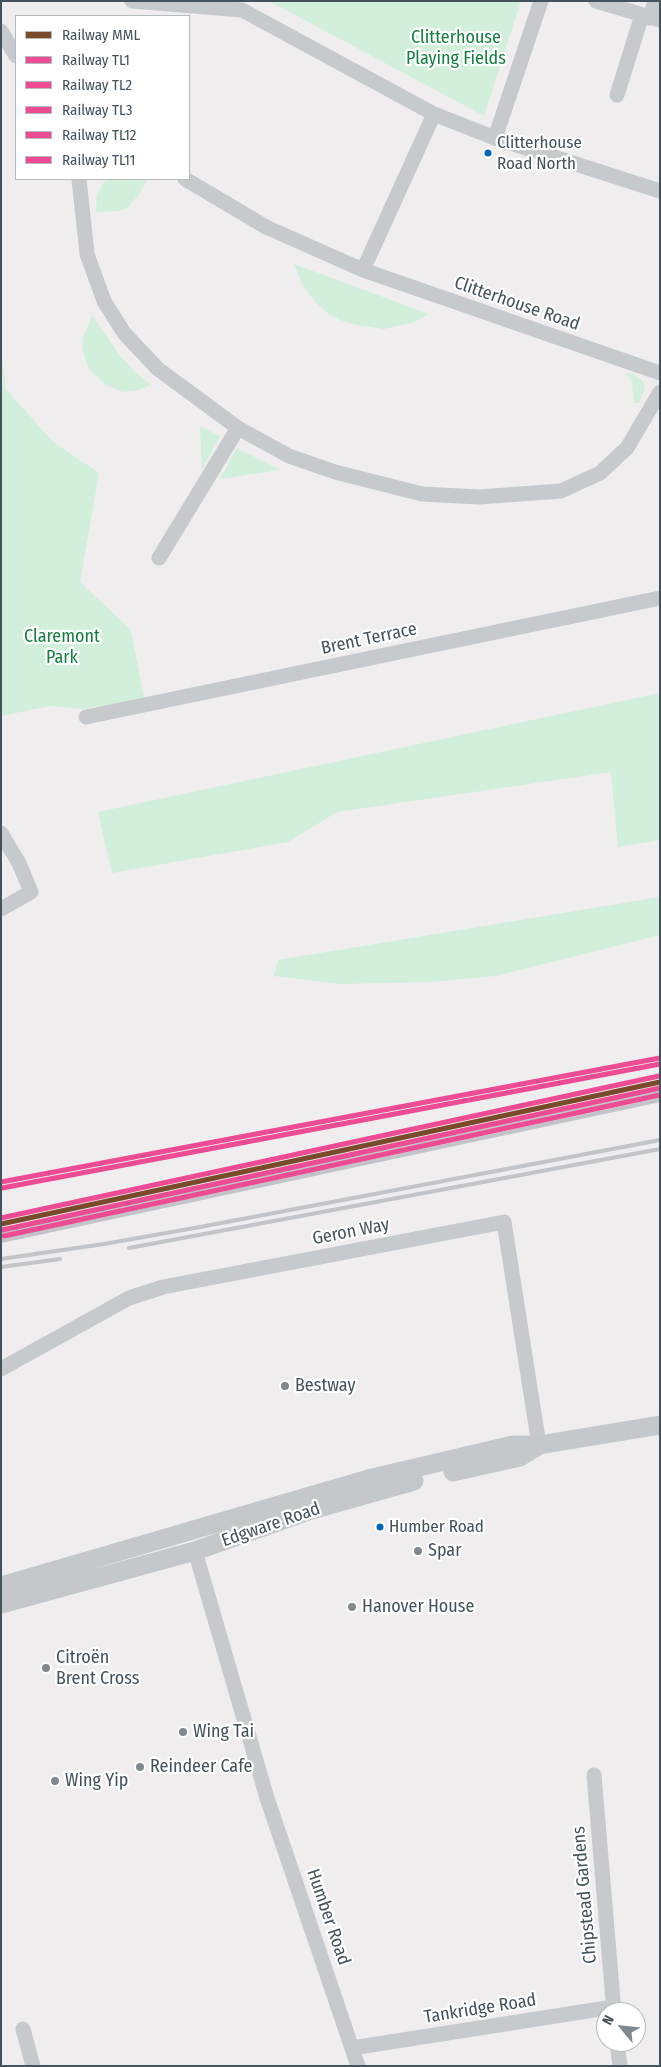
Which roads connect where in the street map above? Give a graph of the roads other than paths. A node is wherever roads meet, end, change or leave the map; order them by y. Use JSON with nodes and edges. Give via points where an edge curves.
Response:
{"nodes":[{"id":1,"x":132,"y":1,"type":"edge"},
{"id":2,"x":541,"y":1,"type":"edge"},
{"id":3,"x":596,"y":1,"type":"edge"},
{"id":4,"x":655,"y":1,"type":"edge"},
{"id":5,"x":651,"y":18,"type":"edge"},
{"id":6,"x":1,"y":30,"type":"edge"},
{"id":7,"x":15,"y":54,"type":"edge"},
{"id":8,"x":617,"y":95,"type":"dead end"},
{"id":9,"x":434,"y":114,"type":"junction"},
{"id":10,"x":495,"y":138,"type":"junction"},
{"id":11,"x":79,"y":180,"type":"edge"},
{"id":12,"x":187,"y":180,"type":"edge"},
{"id":13,"x":660,"y":191,"type":"edge"},
{"id":14,"x":363,"y":270,"type":"junction"},
{"id":15,"x":660,"y":373,"type":"edge"},
{"id":16,"x":660,"y":392,"type":"edge"},
{"id":17,"x":238,"y":428,"type":"junction"},
{"id":18,"x":159,"y":558,"type":"dead end"},
{"id":19,"x":660,"y":598,"type":"edge"},
{"id":20,"x":86,"y":717,"type":"dead end"},
{"id":21,"x":1,"y":832,"type":"edge"},
{"id":22,"x":1,"y":909,"type":"edge"},
{"id":23,"x":1,"y":1369,"type":"edge"},
{"id":24,"x":660,"y":1424,"type":"edge"},
{"id":25,"x":539,"y":1445,"type":"junction"},
{"id":26,"x":195,"y":1551,"type":"junction"},
{"id":27,"x":2,"y":1584,"type":"edge"},
{"id":28,"x":1,"y":1604,"type":"edge"},
{"id":29,"x":1,"y":1615,"type":"edge"},
{"id":30,"x":594,"y":1774,"type":"dead end"},
{"id":31,"x":612,"y":2002,"type":"edge"},
{"id":32,"x":596,"y":2012,"type":"edge"},
{"id":33,"x":23,"y":2029,"type":"dead end"},
{"id":34,"x":352,"y":2048,"type":"junction"},
{"id":35,"x":618,"y":2052,"type":"edge"},
{"id":36,"x":33,"y":2066,"type":"edge"},
{"id":37,"x":358,"y":2066,"type":"edge"},
{"id":38,"x":620,"y":2066,"type":"edge"}],
"edges":[{"from":1,"to":9,"type":"street","via":[[242,10]]},
{"from":2,"to":10,"type":"street"},
{"from":3,"to":5,"type":"street"},
{"from":4,"to":5,"type":"street"},
{"from":5,"to":8,"type":"street"},
{"from":6,"to":7,"type":"street"},
{"from":9,"to":10,"type":"street"},
{"from":9,"to":14,"type":"street"},
{"from":10,"to":13,"type":"street"},
{"from":11,"to":17,"type":"street","via":[[87,254],[104,300],[124,333],[158,369]]},
{"from":12,"to":14,"type":"street","name":"Clitterhouse Road","via":[[266,227]]},
{"from":14,"to":15,"type":"street","name":"Clitterhouse Road"},
{"from":16,"to":17,"type":"street","via":[[626,448],[600,473],[561,491],[480,497],[422,494],[334,472],[289,456]]},
{"from":17,"to":18,"type":"street"},
{"from":19,"to":20,"type":"street","name":"Brent Terrace"},
{"from":21,"to":22,"type":"street","via":[[31,892]]},
{"from":23,"to":25,"type":"street","name":"Geron Way","via":[[130,1298],[163,1287],[504,1222]]},
{"from":24,"to":25,"type":"main road","name":"Edgware Road"},
{"from":25,"to":26,"type":"main road","name":"Edgware Road","via":[[520,1457],[373,1492]]},
{"from":25,"to":27,"type":"main road","name":"Edgware Road","via":[[513,1444],[368,1479]]},
{"from":26,"to":28,"type":"main road","name":"Edgware Road"},
{"from":26,"to":29,"type":"main road"},
{"from":26,"to":34,"type":"street","name":"Humber Road","via":[[267,1798]]},
{"from":30,"to":31,"type":"street","name":"Chipstead Gardens"},
{"from":32,"to":34,"type":"street","name":"Tankridge Road"},
{"from":33,"to":36,"type":"street"},
{"from":34,"to":37,"type":"street","name":"Humber Road"},
{"from":35,"to":38,"type":"street"}]}
